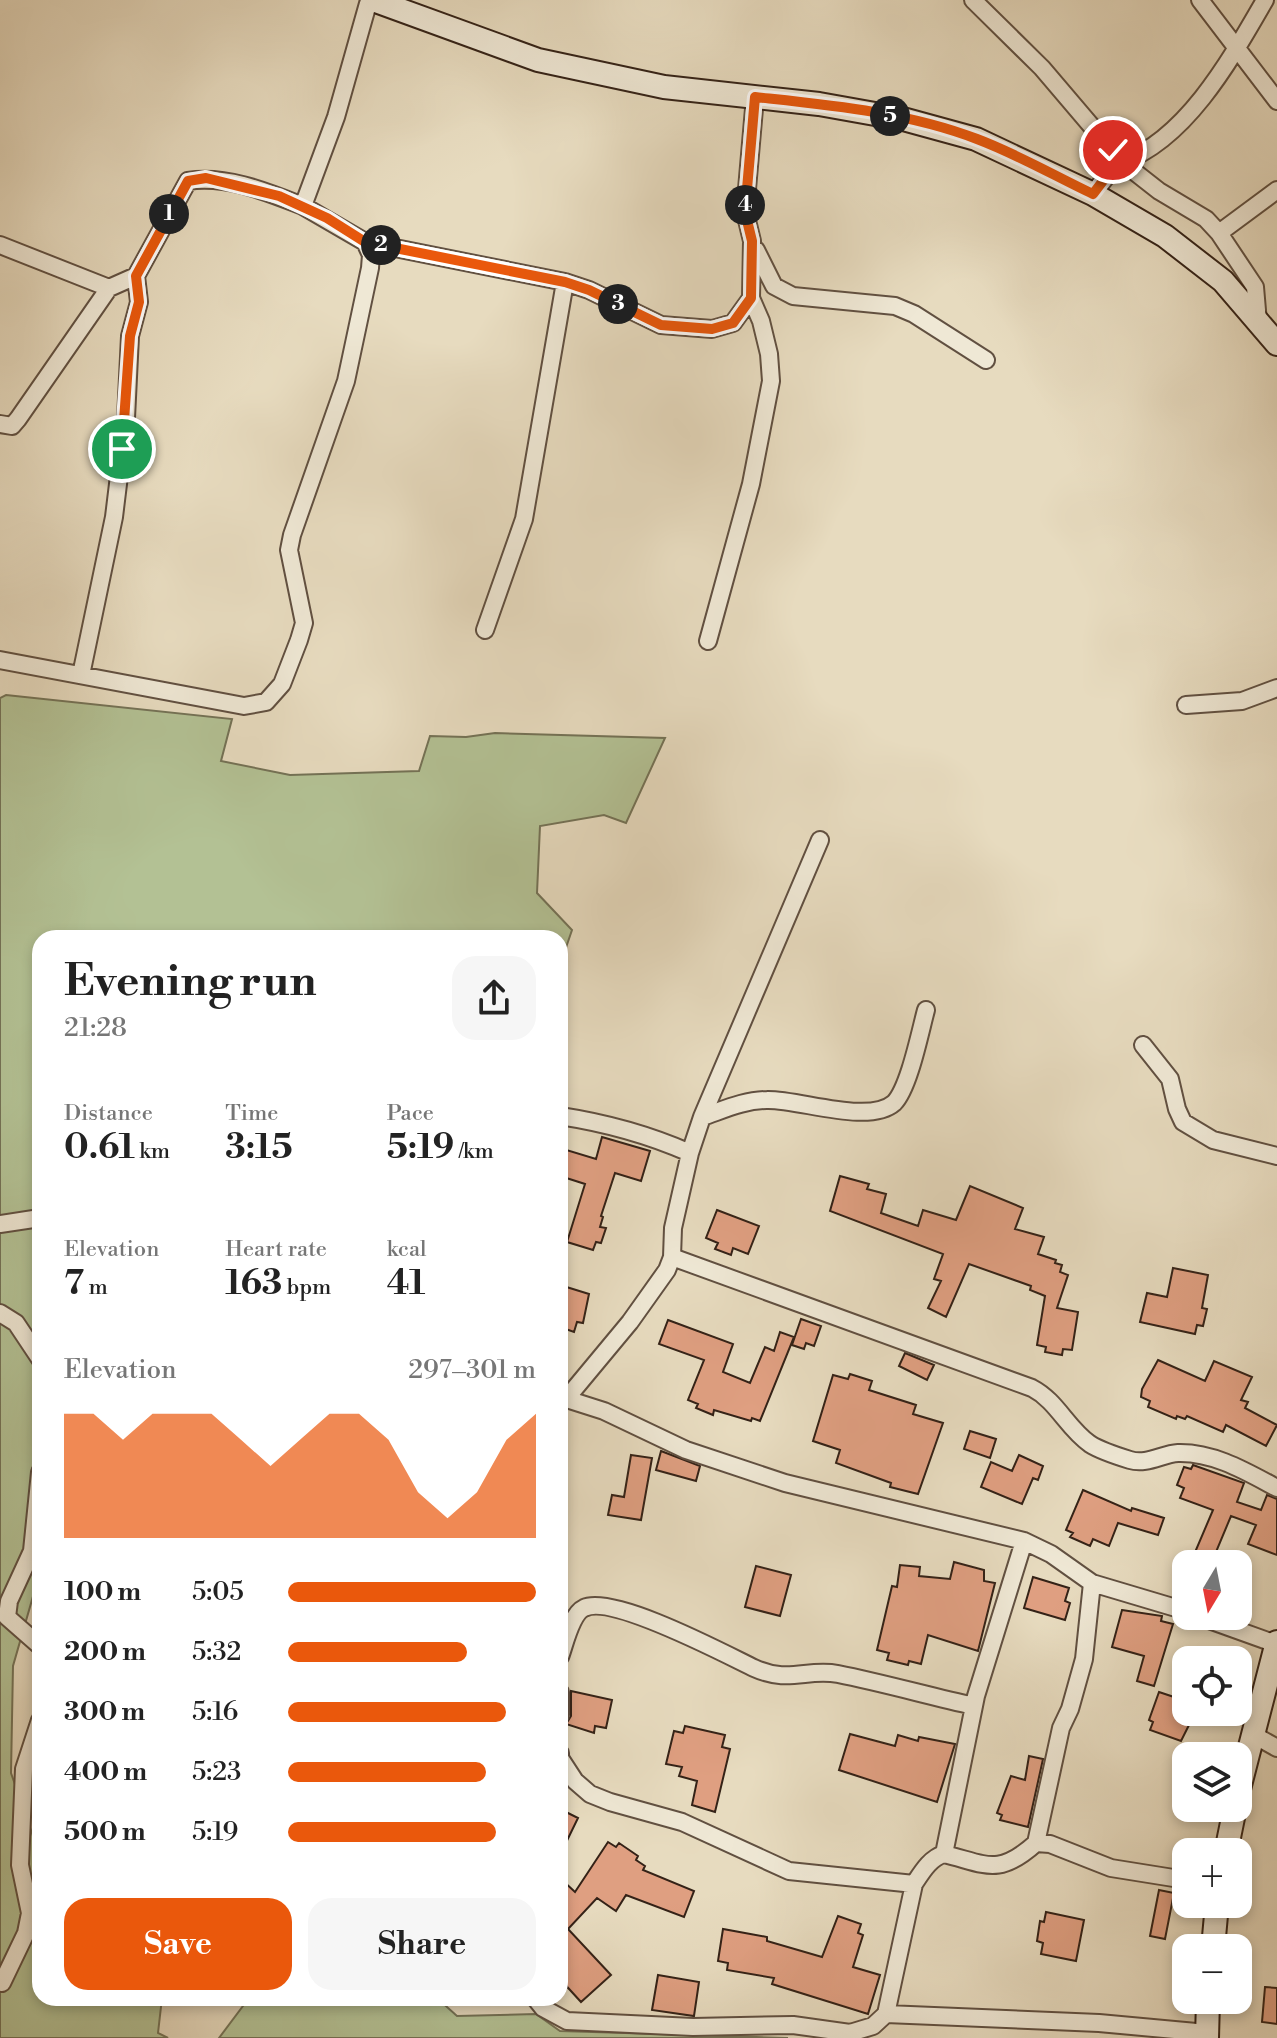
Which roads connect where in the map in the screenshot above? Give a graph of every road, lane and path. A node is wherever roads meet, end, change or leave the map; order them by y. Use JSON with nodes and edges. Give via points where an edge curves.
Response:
{"nodes":[{"id":1,"x":371,"y":0,"type":"edge"},
{"id":2,"x":973,"y":0,"type":"edge"},
{"id":3,"x":1200,"y":0,"type":"edge"},
{"id":4,"x":1265,"y":0,"type":"edge"},
{"id":5,"x":1236,"y":48,"type":"junction"},
{"id":6,"x":755,"y":97,"type":"junction"},
{"id":7,"x":1277,"y":101,"type":"edge"},
{"id":8,"x":1122,"y":162,"type":"junction"},
{"id":9,"x":1277,"y":190,"type":"edge"},
{"id":10,"x":1093,"y":194,"type":"junction"},
{"id":11,"x":303,"y":206,"type":"junction"},
{"id":12,"x":1219,"y":233,"type":"junction"},
{"id":13,"x":752,"y":241,"type":"junction"},
{"id":14,"x":365,"y":242,"type":"junction"},
{"id":15,"x":0,"y":245,"type":"edge"},
{"id":16,"x":136,"y":276,"type":"junction"},
{"id":17,"x":565,"y":282,"type":"junction"},
{"id":18,"x":109,"y":288,"type":"junction"},
{"id":19,"x":751,"y":298,"type":"junction"},
{"id":20,"x":1258,"y":322,"type":"junction"},
{"id":21,"x":1277,"y":344,"type":"edge"},
{"id":22,"x":986,"y":360,"type":"dead end"},
{"id":23,"x":0,"y":424,"type":"edge"},
{"id":24,"x":485,"y":630,"type":"dead end"},
{"id":25,"x":708,"y":641,"type":"dead end"},
{"id":26,"x":0,"y":660,"type":"edge"},
{"id":27,"x":81,"y":675,"type":"junction"},
{"id":28,"x":1277,"y":688,"type":"edge"},
{"id":29,"x":1186,"y":705,"type":"dead end"},
{"id":30,"x":820,"y":840,"type":"dead end"},
{"id":31,"x":926,"y":1010,"type":"dead end"},
{"id":32,"x":1143,"y":1045,"type":"dead end"},
{"id":33,"x":568,"y":1117,"type":"edge"},
{"id":34,"x":702,"y":1117,"type":"junction"},
{"id":35,"x":690,"y":1153,"type":"junction"},
{"id":36,"x":1277,"y":1156,"type":"edge"},
{"id":37,"x":32,"y":1219,"type":"edge"},
{"id":38,"x":0,"y":1224,"type":"edge"},
{"id":39,"x":672,"y":1257,"type":"junction"},
{"id":40,"x":0,"y":1313,"type":"edge"},
{"id":41,"x":32,"y":1347,"type":"edge"},
{"id":42,"x":568,"y":1392,"type":"edge"},
{"id":43,"x":568,"y":1400,"type":"edge"},
{"id":44,"x":1277,"y":1488,"type":"edge"},
{"id":45,"x":1024,"y":1541,"type":"junction"},
{"id":46,"x":32,"y":1551,"type":"edge"},
{"id":47,"x":1092,"y":1583,"type":"junction"},
{"id":48,"x":1172,"y":1607,"type":"edge"},
{"id":49,"x":1239,"y":1630,"type":"edge"},
{"id":50,"x":568,"y":1637,"type":"edge"},
{"id":51,"x":32,"y":1639,"type":"edge"},
{"id":52,"x":1277,"y":1643,"type":"edge"},
{"id":53,"x":974,"y":1706,"type":"junction"},
{"id":54,"x":1252,"y":1734,"type":"junction"},
{"id":55,"x":1250,"y":1742,"type":"edge"},
{"id":56,"x":32,"y":1744,"type":"edge"},
{"id":57,"x":1277,"y":1748,"type":"edge"},
{"id":58,"x":568,"y":1770,"type":"edge"},
{"id":59,"x":1036,"y":1843,"type":"junction"},
{"id":60,"x":944,"y":1854,"type":"junction"},
{"id":61,"x":1172,"y":1878,"type":"edge"},
{"id":62,"x":914,"y":1884,"type":"junction"},
{"id":63,"x":2,"y":1983,"type":"dead end"},
{"id":64,"x":541,"y":2006,"type":"edge"},
{"id":65,"x":886,"y":2014,"type":"junction"},
{"id":66,"x":1208,"y":2014,"type":"edge"},
{"id":67,"x":1207,"y":2035,"type":"edge"}],
"edges":[{"from":1,"to":6,"type":"street","via":[[538,60],[664,87]]},
{"from":1,"to":11,"type":"street"},
{"from":2,"to":8,"type":"street","via":[[1042,68]]},
{"from":3,"to":5,"type":"street"},
{"from":4,"to":5,"type":"street"},
{"from":5,"to":7,"type":"street"},
{"from":5,"to":8,"type":"street","via":[[1185,116],[1158,141]]},
{"from":6,"to":10,"type":"street","via":[[945,128]]},
{"from":6,"to":13,"type":"street","via":[[745,212]]},
{"from":8,"to":10,"type":"street"},
{"from":8,"to":12,"type":"street"},
{"from":9,"to":12,"type":"street"},
{"from":10,"to":20,"type":"street","via":[[1189,253],[1223,281]]},
{"from":11,"to":14,"type":"street"},
{"from":11,"to":16,"type":"street","via":[[249,187],[206,178],[188,181]]},
{"from":12,"to":20,"type":"street","via":[[1255,287]]},
{"from":13,"to":19,"type":"street"},
{"from":13,"to":22,"type":"street","via":[[774,286],[793,296],[895,306]]},
{"from":14,"to":17,"type":"street"},
{"from":14,"to":27,"type":"street","via":[[370,268],[346,381],[289,550],[304,623],[282,684],[266,702],[244,706]]},
{"from":15,"to":18,"type":"street"},
{"from":16,"to":18,"type":"street"},
{"from":16,"to":27,"type":"street","via":[[139,302],[130,336],[114,517]]},
{"from":17,"to":19,"type":"street","via":[[661,325],[712,329],[733,323]]},
{"from":17,"to":24,"type":"street","via":[[524,519]]},
{"from":18,"to":23,"type":"street","via":[[18,419],[12,426]]},
{"from":19,"to":25,"type":"street","via":[[769,354],[771,381],[751,484]]},
{"from":20,"to":21,"type":"street"},
{"from":26,"to":27,"type":"street"},
{"from":28,"to":29,"type":"street","via":[[1242,701]]},
{"from":30,"to":34,"type":"street"},
{"from":31,"to":34,"type":"street","via":[[904,1082],[896,1101],[884,1110],[768,1099]]},
{"from":32,"to":36,"type":"street","via":[[1170,1079],[1183,1122],[1213,1140]]},
{"from":33,"to":35,"type":"street","via":[[649,1135]]},
{"from":34,"to":35,"type":"street"},
{"from":35,"to":39,"type":"street"},
{"from":37,"to":38,"type":"street"},
{"from":39,"to":42,"type":"street","via":[[630,1322]]},
{"from":39,"to":44,"type":"street","via":[[1032,1388],[1090,1444],[1120,1457],[1145,1462],[1194,1453]]},
{"from":40,"to":41,"type":"street","via":[[16,1323]]},
{"from":43,"to":45,"type":"street","via":[[686,1450],[772,1479]]},
{"from":45,"to":47,"type":"street"},
{"from":45,"to":53,"type":"street"},
{"from":46,"to":51,"type":"street","via":[[7,1617]]},
{"from":47,"to":48,"type":"street"},
{"from":47,"to":59,"type":"street","via":[[1084,1659],[1061,1728]]},
{"from":49,"to":52,"type":"street"},
{"from":50,"to":53,"type":"street","via":[[578,1613],[595,1606],[653,1621],[785,1678],[834,1673]]},
{"from":52,"to":54,"type":"street"},
{"from":53,"to":60,"type":"street"},
{"from":54,"to":55,"type":"street"},
{"from":54,"to":57,"type":"street"},
{"from":56,"to":63,"type":"street","via":[[24,1769],[20,1865],[30,1913]]},
{"from":58,"to":62,"type":"street","via":[[590,1794],[682,1822],[789,1871]]},
{"from":59,"to":60,"type":"street","via":[[1014,1859],[990,1867]]},
{"from":59,"to":61,"type":"street","via":[[1111,1868]]},
{"from":60,"to":62,"type":"street","via":[[926,1866]]},
{"from":62,"to":65,"type":"street"},
{"from":64,"to":65,"type":"street","via":[[567,2021],[793,2025],[850,2033],[873,2026]]},
{"from":65,"to":67,"type":"street","via":[[1099,2023]]},
{"from":66,"to":67,"type":"street"}]}
